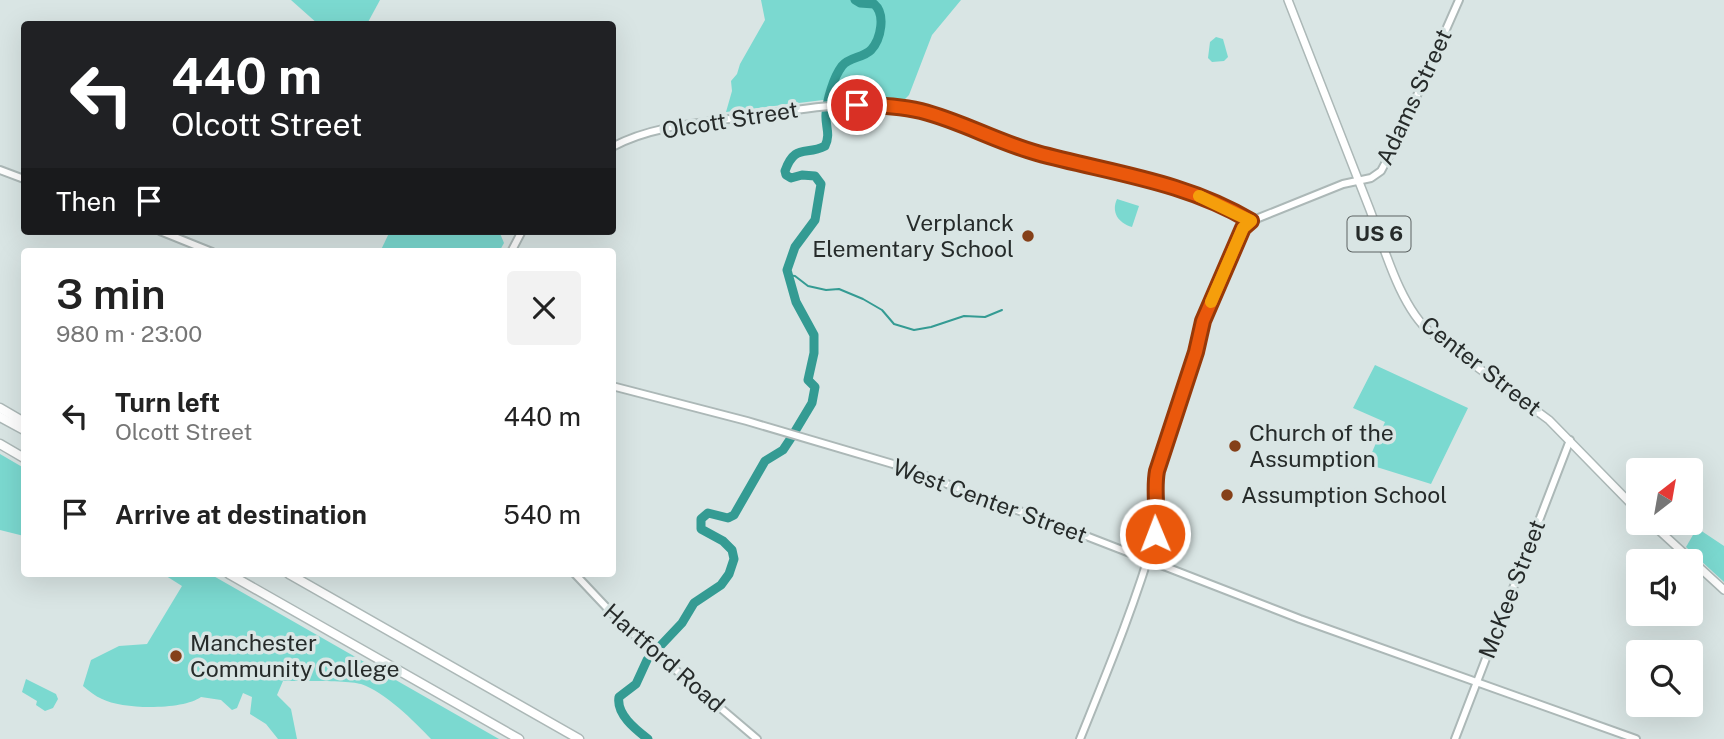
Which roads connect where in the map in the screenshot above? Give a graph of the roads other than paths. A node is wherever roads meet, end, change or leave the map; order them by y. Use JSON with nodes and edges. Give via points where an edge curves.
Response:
{"nodes":[{"id":1,"x":1288,"y":0,"type":"edge"},
{"id":2,"x":1459,"y":0,"type":"edge"},
{"id":3,"x":616,"y":145,"type":"edge"},
{"id":4,"x":0,"y":170,"type":"edge"},
{"id":5,"x":21,"y":178,"type":"edge"},
{"id":6,"x":1359,"y":182,"type":"junction"},
{"id":7,"x":1251,"y":221,"type":"junction"},
{"id":8,"x":170,"y":235,"type":"edge"},
{"id":9,"x":202,"y":248,"type":"edge"},
{"id":10,"x":616,"y":387,"type":"edge"},
{"id":11,"x":0,"y":408,"type":"edge"},
{"id":12,"x":0,"y":417,"type":"edge"},
{"id":13,"x":21,"y":420,"type":"edge"},
{"id":14,"x":21,"y":428,"type":"edge"},
{"id":15,"x":1570,"y":440,"type":"junction"},
{"id":16,"x":0,"y":444,"type":"edge"},
{"id":17,"x":21,"y":456,"type":"edge"},
{"id":18,"x":1626,"y":498,"type":"edge"},
{"id":19,"x":1665,"y":536,"type":"edge"},
{"id":20,"x":1146,"y":559,"type":"junction"},
{"id":21,"x":234,"y":577,"type":"edge"},
{"id":22,"x":294,"y":577,"type":"edge"},
{"id":23,"x":578,"y":577,"type":"edge"},
{"id":24,"x":1724,"y":590,"type":"edge"},
{"id":25,"x":1476,"y":682,"type":"junction"},
{"id":26,"x":519,"y":739,"type":"edge"},
{"id":27,"x":579,"y":739,"type":"edge"},
{"id":28,"x":757,"y":739,"type":"edge"},
{"id":29,"x":1080,"y":739,"type":"edge"},
{"id":30,"x":1455,"y":739,"type":"edge"},
{"id":31,"x":1636,"y":739,"type":"edge"}],
"edges":[{"from":1,"to":6,"type":"main road","name":"Center Street","number":"US 6"},
{"from":2,"to":6,"type":"main road","name":"Adams Street","via":[[1381,171]]},
{"from":3,"to":7,"type":"main road","name":"Olcott Street","via":[[684,125],[820,107],[879,105],[923,111],[1021,148],[1172,186]]},
{"from":4,"to":5,"type":"main road"},
{"from":6,"to":7,"type":"main road","via":[[1343,184]]},
{"from":6,"to":15,"type":"main road","name":"Center Street","number":"US 6","via":[[1420,322]]},
{"from":7,"to":20,"type":"main road","via":[[1243,228],[1203,321],[1157,471],[1157,525]]},
{"from":8,"to":9,"type":"main road"},
{"from":10,"to":20,"type":"main road","name":"West Center Street","via":[[893,464]]},
{"from":11,"to":13,"type":"highway"},
{"from":12,"to":14,"type":"highway"},
{"from":15,"to":18,"type":"main road","name":"Center Street","number":"US 6"},
{"from":15,"to":25,"type":"main road","name":"McKee Street"},
{"from":16,"to":17,"type":"highway"},
{"from":19,"to":24,"type":"main road"},
{"from":20,"to":25,"type":"main road","name":"West Center Street"},
{"from":20,"to":29,"type":"main road","via":[[1118,646]]},
{"from":21,"to":26,"type":"highway"},
{"from":22,"to":27,"type":"highway"},
{"from":23,"to":28,"type":"main road","name":"Hartford Road","via":[[610,613]]},
{"from":25,"to":30,"type":"main road","name":"McKee Street"},
{"from":25,"to":31,"type":"main road","name":"West Center Street"}]}
